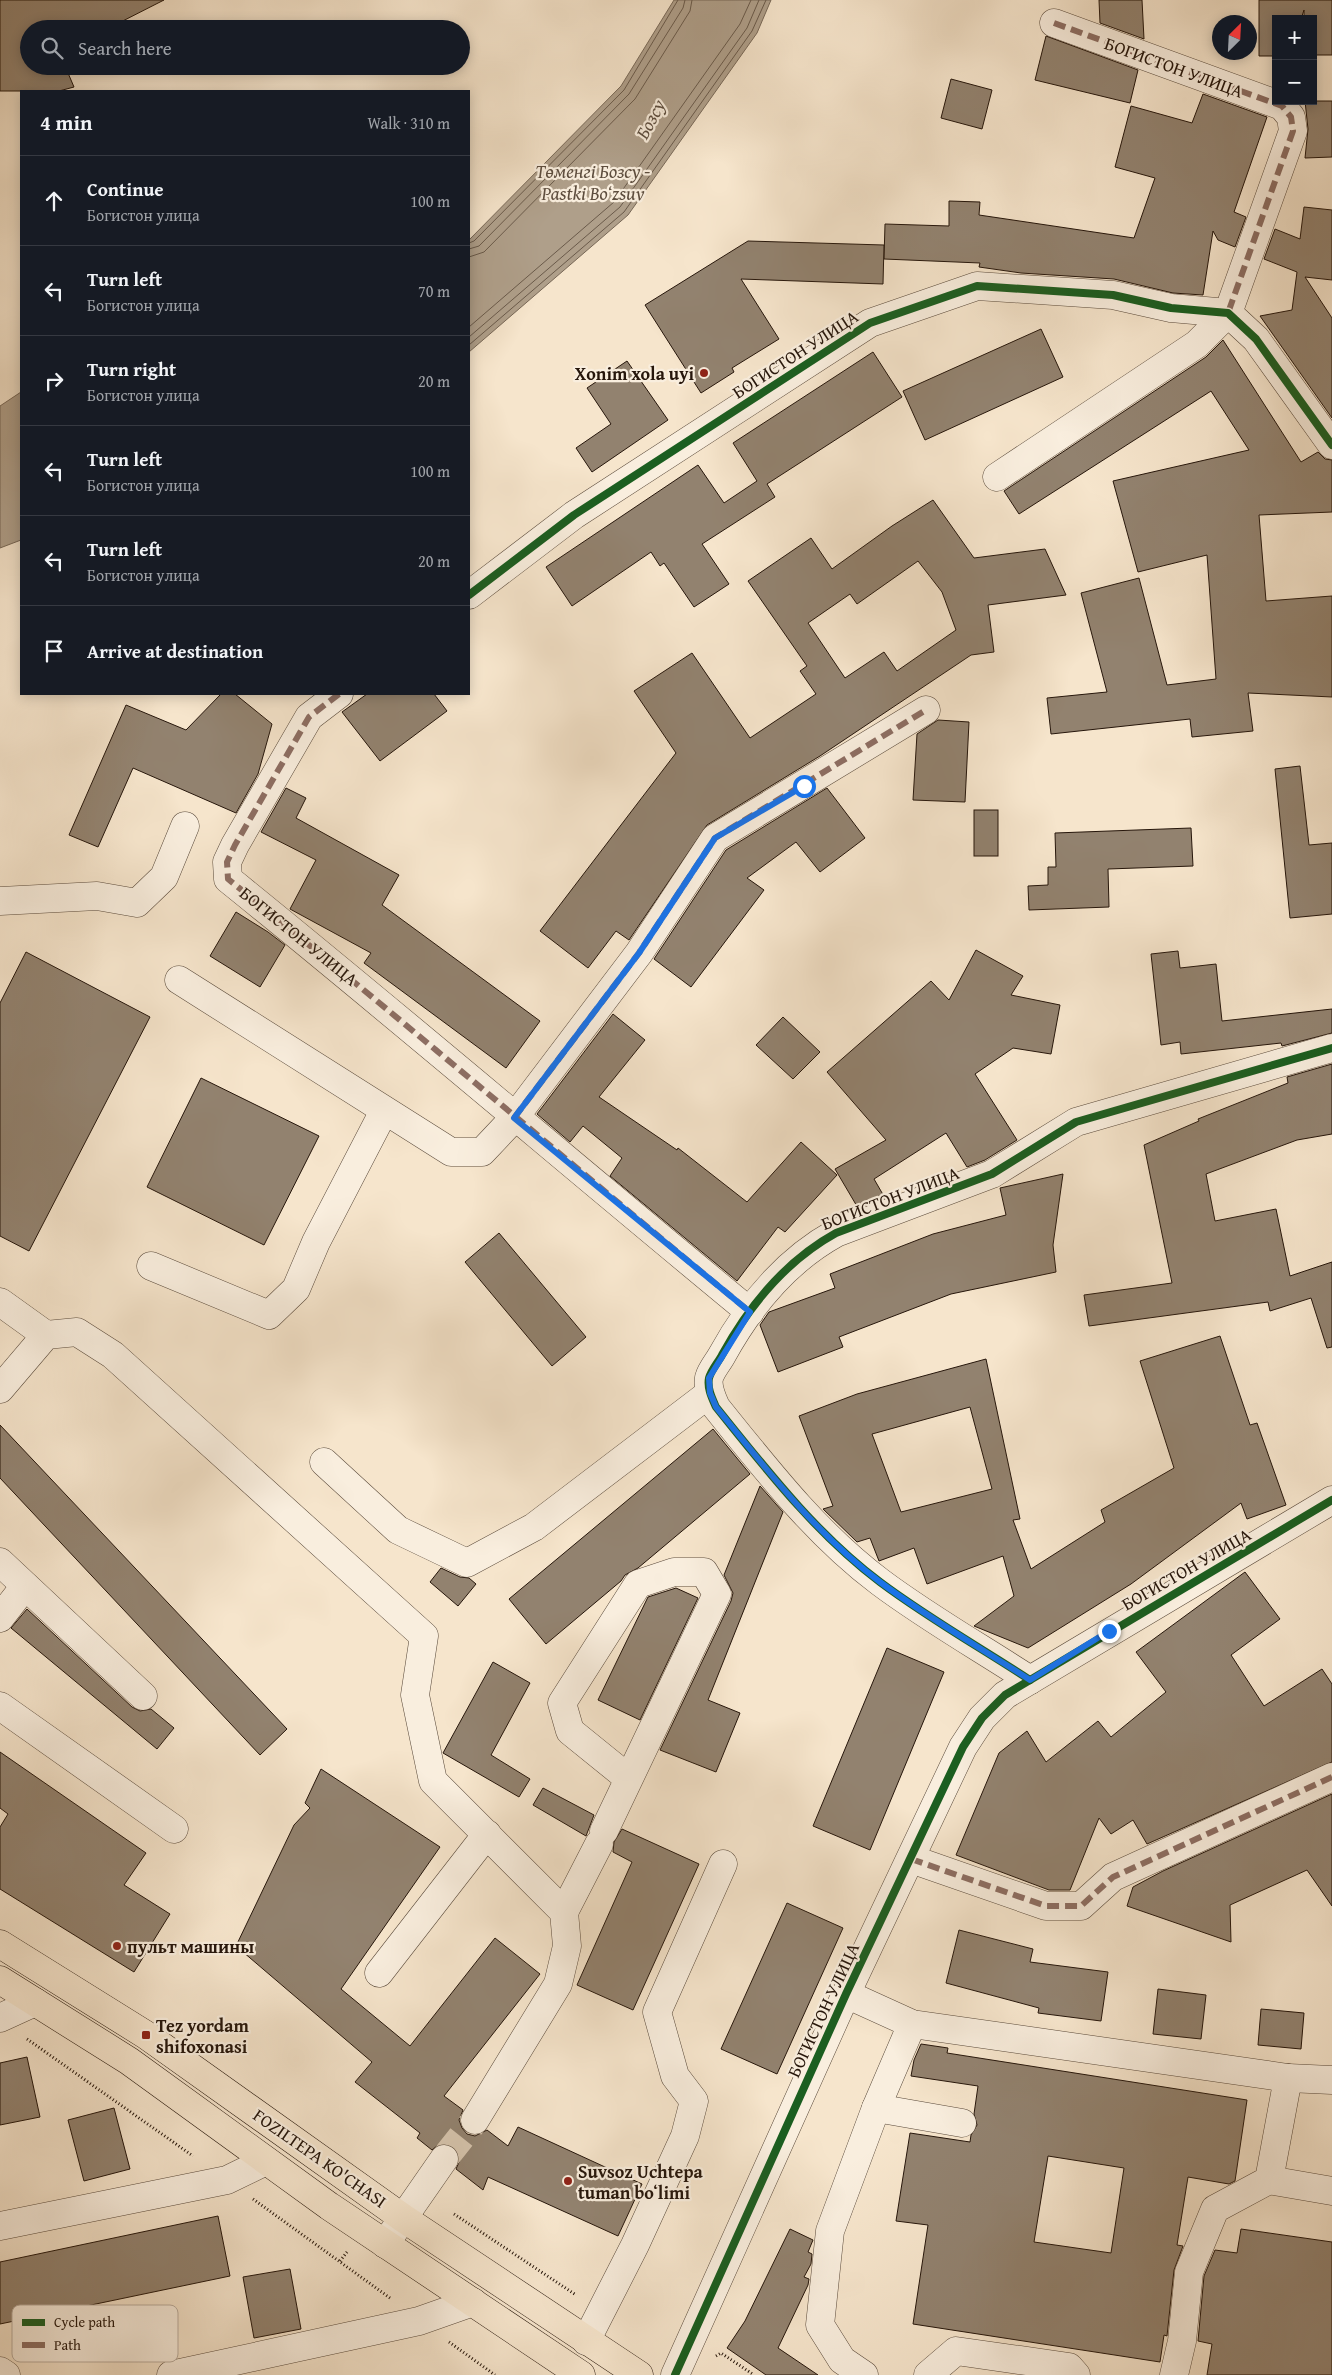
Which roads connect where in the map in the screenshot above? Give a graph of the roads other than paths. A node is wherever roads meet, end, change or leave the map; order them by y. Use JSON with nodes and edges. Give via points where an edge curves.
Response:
{"nodes":[{"id":1,"x":1054,"y":23,"type":"dead end"},
{"id":2,"x":1228,"y":313,"type":"junction"},
{"id":3,"x":1332,"y":445,"type":"edge"},
{"id":4,"x":997,"y":477,"type":"dead end"},
{"id":5,"x":470,"y":594,"type":"edge"},
{"id":6,"x":338,"y":695,"type":"edge"},
{"id":7,"x":926,"y":710,"type":"dead end"},
{"id":8,"x":186,"y":826,"type":"dead end"},
{"id":9,"x":0,"y":901,"type":"edge"},
{"id":10,"x":179,"y":980,"type":"dead end"},
{"id":11,"x":1332,"y":1048,"type":"edge"},
{"id":12,"x":384,"y":1110,"type":"junction"},
{"id":13,"x":514,"y":1118,"type":"junction"},
{"id":14,"x":151,"y":1266,"type":"dead end"},
{"id":15,"x":0,"y":1302,"type":"edge"},
{"id":16,"x":750,"y":1312,"type":"junction"},
{"id":17,"x":46,"y":1335,"type":"junction"},
{"id":18,"x":5,"y":1375,"type":"edge"},
{"id":19,"x":710,"y":1393,"type":"junction"},
{"id":20,"x":324,"y":1462,"type":"dead end"},
{"id":21,"x":1332,"y":1500,"type":"edge"},
{"id":22,"x":0,"y":1562,"type":"edge"},
{"id":23,"x":25,"y":1586,"type":"junction"},
{"id":24,"x":0,"y":1618,"type":"edge"},
{"id":25,"x":1030,"y":1680,"type":"junction"},
{"id":26,"x":143,"y":1696,"type":"dead end"},
{"id":27,"x":0,"y":1706,"type":"edge"},
{"id":28,"x":1332,"y":1777,"type":"edge"},
{"id":29,"x":628,"y":1778,"type":"junction"},
{"id":30,"x":174,"y":1828,"type":"dead end"},
{"id":31,"x":486,"y":1834,"type":"junction"},
{"id":32,"x":911,"y":1859,"type":"junction"},
{"id":33,"x":724,"y":1864,"type":"dead end"},
{"id":34,"x":564,"y":1912,"type":"junction"},
{"id":35,"x":0,"y":1944,"type":"edge"},
{"id":36,"x":379,"y":1973,"type":"dead end"},
{"id":37,"x":0,"y":1980,"type":"edge"},
{"id":38,"x":846,"y":1994,"type":"junction"},
{"id":39,"x":35,"y":2002,"type":"junction"},
{"id":40,"x":0,"y":2018,"type":"edge"},
{"id":41,"x":912,"y":2024,"type":"junction"},
{"id":42,"x":1288,"y":2078,"type":"junction"},
{"id":43,"x":1332,"y":2080,"type":"edge"},
{"id":44,"x":876,"y":2108,"type":"junction"},
{"id":45,"x":475,"y":2120,"type":"tunnel mouth"},
{"id":46,"x":962,"y":2123,"type":"dead end"},
{"id":47,"x":444,"y":2159,"type":"tunnel mouth"},
{"id":48,"x":266,"y":2161,"type":"junction"},
{"id":49,"x":1269,"y":2180,"type":"junction"},
{"id":50,"x":1332,"y":2190,"type":"edge"},
{"id":51,"x":403,"y":2218,"type":"junction"},
{"id":52,"x":0,"y":2226,"type":"edge"},
{"id":53,"x":385,"y":2244,"type":"junction"},
{"id":54,"x":473,"y":2302,"type":"junction"},
{"id":55,"x":586,"y":2341,"type":"junction"},
{"id":56,"x":846,"y":2370,"type":"edge"},
{"id":57,"x":0,"y":2371,"type":"edge"},
{"id":58,"x":6,"y":2375,"type":"edge"},
{"id":59,"x":171,"y":2375,"type":"edge"},
{"id":60,"x":581,"y":2375,"type":"edge"},
{"id":61,"x":638,"y":2375,"type":"edge"},
{"id":62,"x":675,"y":2375,"type":"edge"},
{"id":63,"x":928,"y":2375,"type":"edge"},
{"id":64,"x":1076,"y":2375,"type":"edge"},
{"id":65,"x":1174,"y":2375,"type":"edge"}],
"edges":[{"from":1,"to":2,"type":"street","name":"БОГИСТОН УЛИЦА","via":[[1282,106],[1292,116],[1293,131]]},
{"from":2,"to":3,"type":"street","via":[[1256,339]]},
{"from":2,"to":4,"type":"street","via":[[1197,344]]},
{"from":2,"to":5,"type":"street","name":"БОГИСТОН УЛИЦА","via":[[1171,308],[1112,295],[976,286],[870,323],[574,515]]},
{"from":6,"to":13,"type":"street","name":"БОГИСТОН УЛИЦА","via":[[309,717],[235,845],[227,862],[228,879],[372,996]]},
{"from":7,"to":13,"type":"street","via":[[715,838],[639,953]]},
{"from":8,"to":9,"type":"street","via":[[164,877],[137,903],[97,896]]},
{"from":10,"to":12,"type":"street"},
{"from":11,"to":16,"type":"street","name":"БОГИСТОН УЛИЦА","via":[[1076,1122],[992,1174],[836,1233],[812,1246],[788,1267]]},
{"from":12,"to":13,"type":"street","via":[[451,1152],[482,1152]]},
{"from":12,"to":14,"type":"street","via":[[316,1242],[296,1289],[269,1315]]},
{"from":13,"to":16,"type":"street","name":"БОГИСТОН УЛИЦА"},
{"from":15,"to":17,"type":"street"},
{"from":16,"to":19,"type":"street","name":"БОГИСТОН УЛИЦА","via":[[709,1378]]},
{"from":17,"to":18,"type":"street"},
{"from":17,"to":31,"type":"street","via":[[78,1332],[113,1355],[424,1636],[415,1695],[433,1781]]},
{"from":19,"to":20,"type":"street","via":[[534,1527],[467,1563],[398,1530]]},
{"from":19,"to":25,"type":"street","via":[[716,1407],[776,1482],[834,1542],[880,1582]]},
{"from":21,"to":25,"type":"street","name":"БОГИСТОН УЛИЦА"},
{"from":22,"to":23,"type":"street"},
{"from":23,"to":24,"type":"street"},
{"from":23,"to":26,"type":"street"},
{"from":25,"to":32,"type":"street","name":"БОГИСТОН УЛИЦА","via":[[1005,1695],[963,1747]]},
{"from":27,"to":30,"type":"street"},
{"from":28,"to":32,"type":"street","via":[[1114,1877],[1081,1906],[1046,1906]]},
{"from":29,"to":29,"type":"street","via":[[717,1594],[704,1572],[674,1572],[638,1584],[562,1703],[570,1731]]},
{"from":29,"to":34,"type":"street"},
{"from":31,"to":34,"type":"street"},
{"from":31,"to":36,"type":"street"},
{"from":32,"to":38,"type":"street","name":"БОГИСТОН УЛИЦА"},
{"from":33,"to":55,"type":"street","via":[[657,2012],[675,2076],[694,2101],[685,2136]]},
{"from":34,"to":45,"type":"street","via":[[567,1946],[558,1984]]},
{"from":35,"to":51,"type":"main road","name":"FOZILTEPA KO'CHASI","via":[[146,2035]]},
{"from":37,"to":39,"type":"main road","name":"FOZILTEPA KO'CHASI"},
{"from":38,"to":41,"type":"street"},
{"from":38,"to":62,"type":"street","name":"БОГИСТОН УЛИЦА"},
{"from":39,"to":40,"type":"street"},
{"from":39,"to":48,"type":"main road","name":"FOZILTEPA KO'CHASI","via":[[129,2061]]},
{"from":41,"to":42,"type":"street"},
{"from":41,"to":44,"type":"street"},
{"from":42,"to":43,"type":"street"},
{"from":42,"to":49,"type":"street"},
{"from":44,"to":46,"type":"street"},
{"from":44,"to":56,"type":"street","via":[[830,2230],[820,2324]]},
{"from":47,"to":51,"type":"street"},
{"from":48,"to":52,"type":"street","via":[[227,2180]]},
{"from":48,"to":53,"type":"main road","name":"FOZILTEPA KO'CHASI"},
{"from":49,"to":50,"type":"street"},
{"from":49,"to":65,"type":"street","via":[[1215,2209],[1189,2272],[1182,2341]]},
{"from":51,"to":53,"type":"street"},
{"from":51,"to":55,"type":"main road","name":"FOZILTEPA KO'CHASI"},
{"from":53,"to":54,"type":"main road","name":"FOZILTEPA KO'CHASI"},
{"from":54,"to":59,"type":"street","via":[[419,2321]]},
{"from":54,"to":60,"type":"main road","name":"FOZILTEPA KO'CHASI"},
{"from":55,"to":61,"type":"main road","name":"FOZILTEPA KO'CHASI"},
{"from":57,"to":58,"type":"street"},
{"from":63,"to":64,"type":"street","via":[[956,2351],[1069,2367]]}]}
